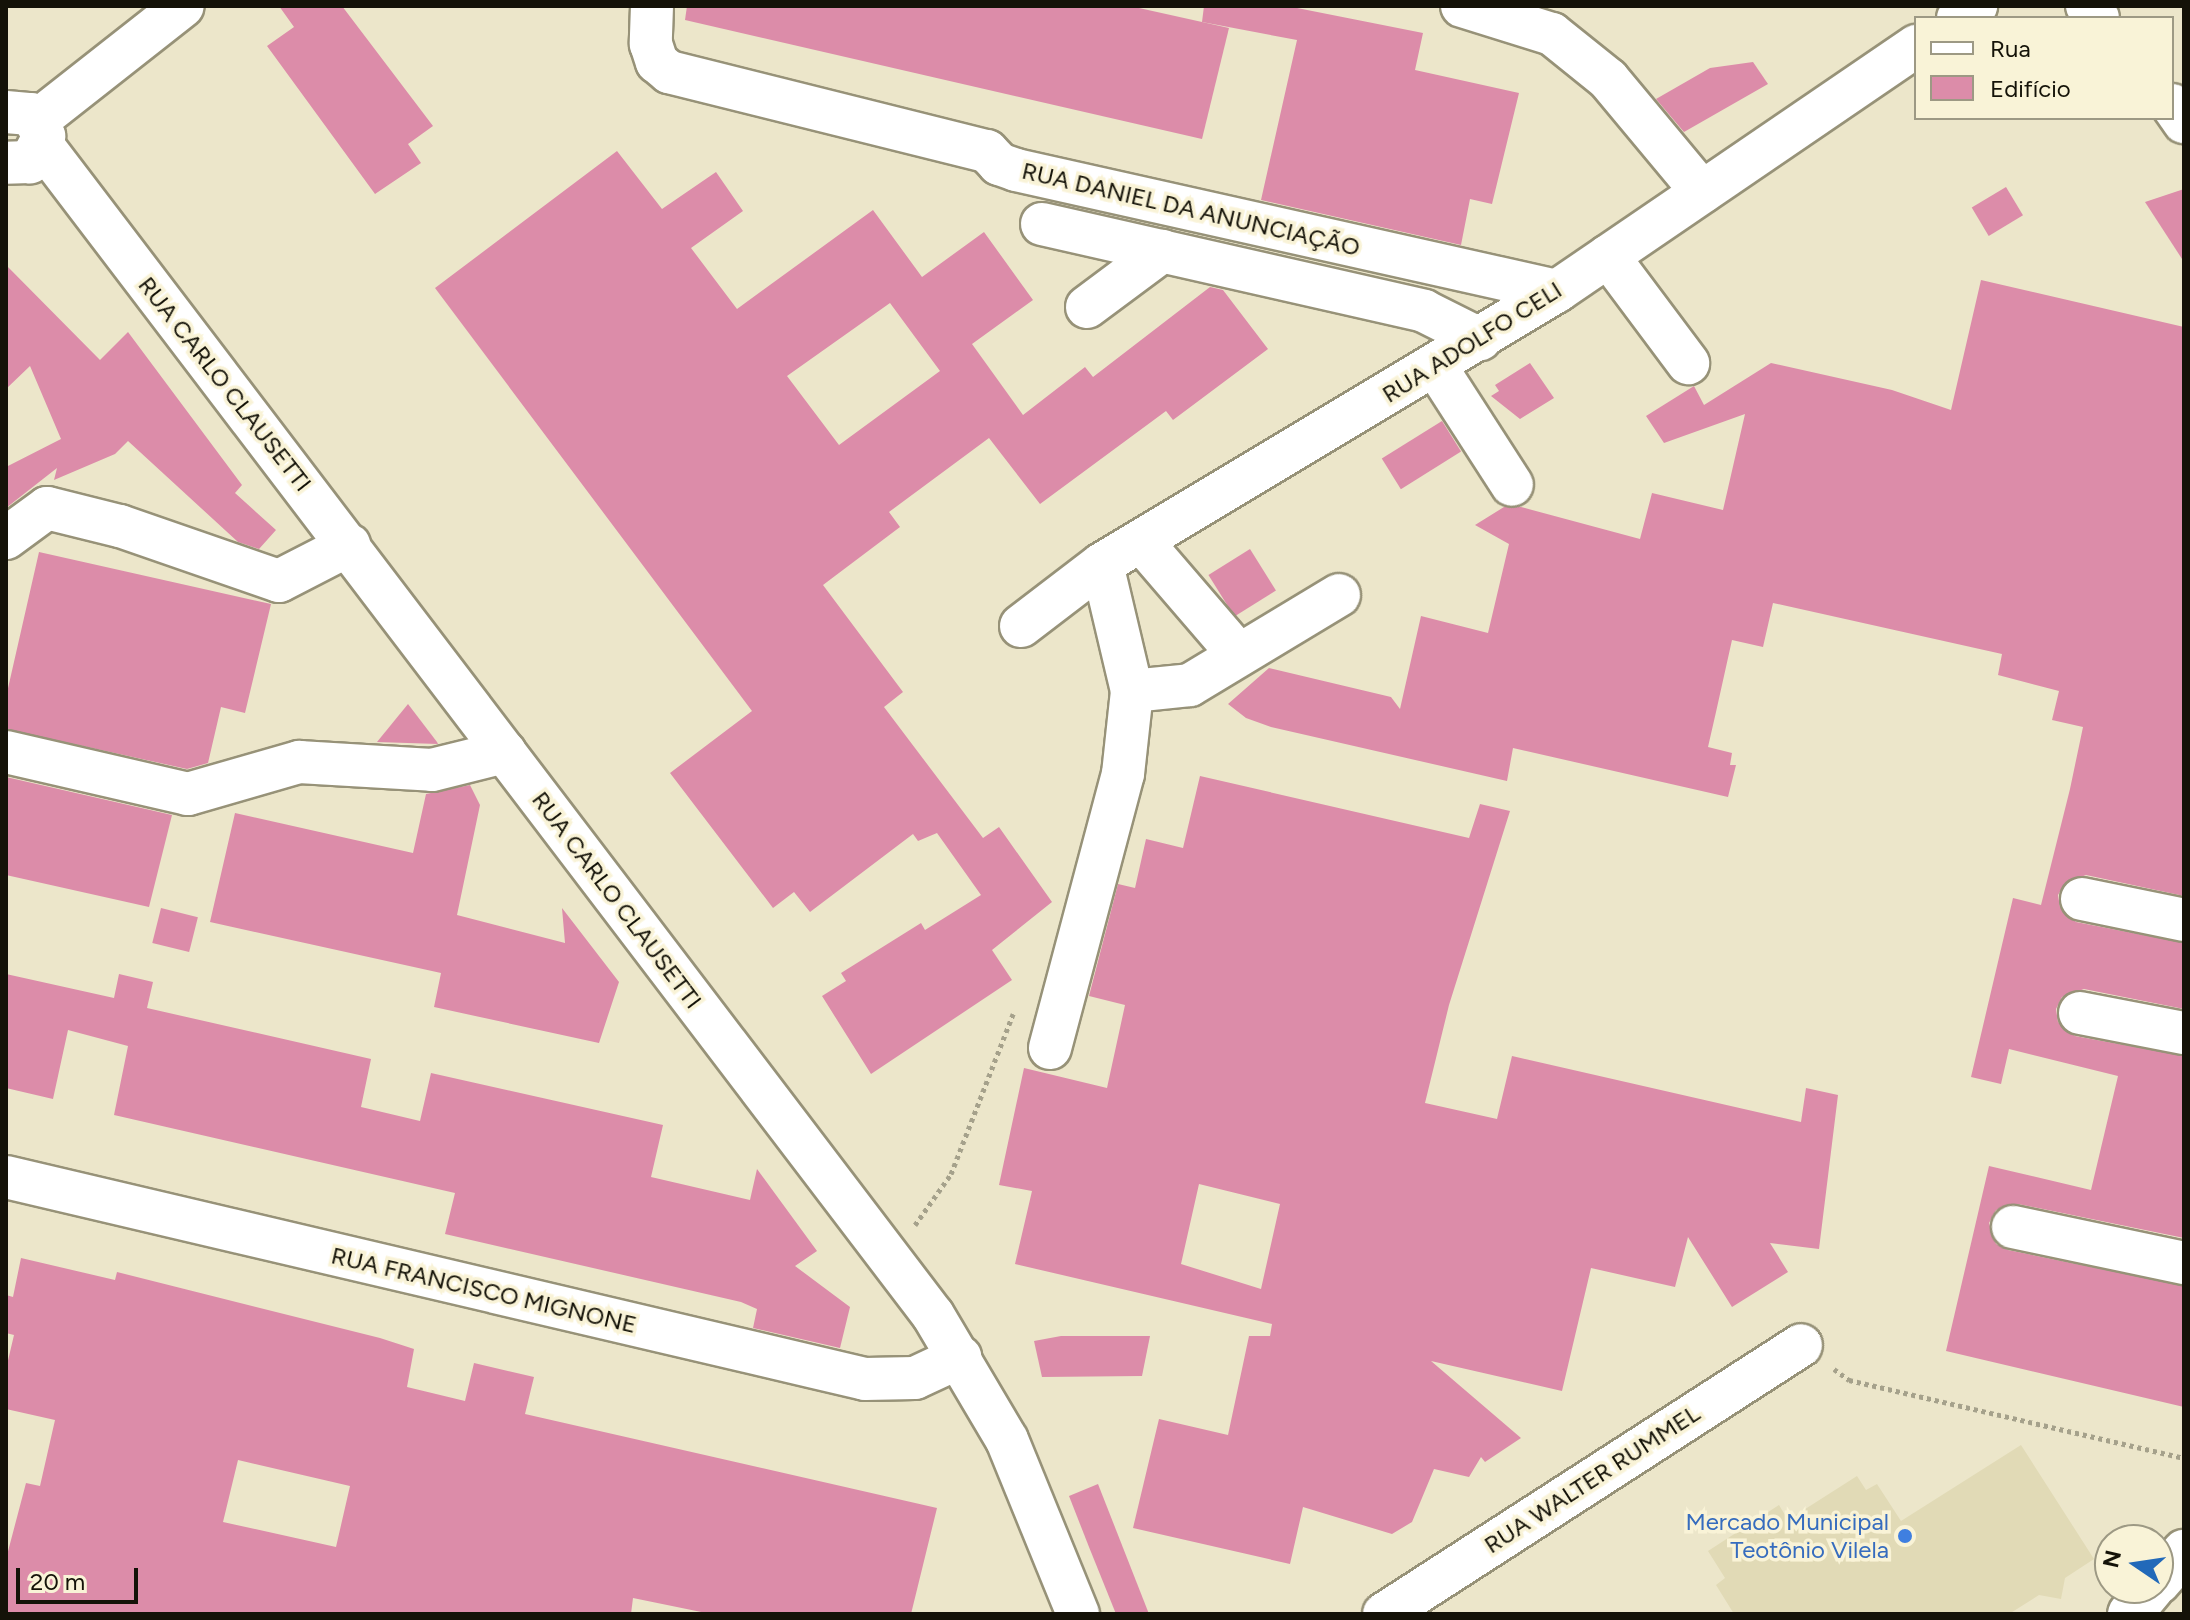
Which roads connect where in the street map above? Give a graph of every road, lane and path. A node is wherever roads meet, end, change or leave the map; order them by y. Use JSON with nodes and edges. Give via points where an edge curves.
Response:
{"nodes":[{"id":1,"x":183,"y":6,"type":"edge"},
{"id":2,"x":652,"y":6,"type":"edge"},
{"id":3,"x":1462,"y":6,"type":"edge"},
{"id":4,"x":1914,"y":47,"type":"edge"},
{"id":5,"x":23,"y":141,"type":"edge"},
{"id":6,"x":1702,"y":192,"type":"junction"},
{"id":7,"x":1042,"y":224,"type":"dead end"},
{"id":8,"x":1162,"y":251,"type":"junction"},
{"id":9,"x":1608,"y":256,"type":"junction"},
{"id":10,"x":1557,"y":291,"type":"junction"},
{"id":11,"x":1087,"y":307,"type":"dead end"},
{"id":12,"x":1480,"y":339,"type":"junction"},
{"id":13,"x":1688,"y":363,"type":"dead end"},
{"id":14,"x":1436,"y":367,"type":"junction"},
{"id":15,"x":1512,"y":485,"type":"dead end"},
{"id":16,"x":6,"y":538,"type":"edge"},
{"id":17,"x":1141,"y":541,"type":"junction"},
{"id":18,"x":349,"y":545,"type":"junction"},
{"id":19,"x":1102,"y":564,"type":"junction"},
{"id":20,"x":1339,"y":595,"type":"dead end"},
{"id":21,"x":1021,"y":626,"type":"dead end"},
{"id":22,"x":1239,"y":655,"type":"junction"},
{"id":23,"x":1132,"y":691,"type":"junction"},
{"id":24,"x":6,"y":752,"type":"edge"},
{"id":25,"x":505,"y":752,"type":"junction"},
{"id":26,"x":2082,"y":899,"type":"dead end"},
{"id":27,"x":2184,"y":920,"type":"edge"},
{"id":28,"x":2080,"y":1013,"type":"dead end"},
{"id":29,"x":2184,"y":1033,"type":"edge"},
{"id":30,"x":1050,"y":1048,"type":"dead end"},
{"id":31,"x":6,"y":1177,"type":"edge"},
{"id":32,"x":2013,"y":1227,"type":"dead end"},
{"id":33,"x":2184,"y":1263,"type":"edge"},
{"id":34,"x":1801,"y":1345,"type":"joint"},
{"id":35,"x":960,"y":1357,"type":"junction"},
{"id":36,"x":2184,"y":1458,"type":"edge"},
{"id":37,"x":1078,"y":1614,"type":"edge"},
{"id":38,"x":1384,"y":1614,"type":"edge"}],
"edges":[{"from":1,"to":5,"type":"street"},
{"from":2,"to":10,"type":"street","name":"RUA DANIEL DA ANUNCIAÇÃO","via":[[651,44],[657,62],[669,72],[987,151],[999,164],[1016,170]]},
{"from":3,"to":6,"type":"street","via":[[1552,34],[1608,79]]},
{"from":4,"to":6,"type":"street","name":"RUA ADOLFO CELI"},
{"from":5,"to":18,"type":"street","name":"RUA CARLO CLAUSETTI","via":[[99,220]]},
{"from":6,"to":9,"type":"street","name":"RUA ADOLFO CELI"},
{"from":7,"to":8,"type":"street"},
{"from":8,"to":11,"type":"street"},
{"from":8,"to":12,"type":"street","via":[[1424,311]]},
{"from":9,"to":10,"type":"street","name":"RUA ADOLFO CELI"},
{"from":9,"to":13,"type":"street"},
{"from":10,"to":12,"type":"street","name":"RUA ADOLFO CELI"},
{"from":12,"to":14,"type":"street","name":"RUA ADOLFO CELI"},
{"from":14,"to":15,"type":"street"},
{"from":14,"to":17,"type":"street","name":"RUA ADOLFO CELI"},
{"from":16,"to":18,"type":"street","via":[[47,508],[120,526],[279,581]]},
{"from":17,"to":19,"type":"street","name":"RUA ADOLFO CELI"},
{"from":17,"to":22,"type":"street"},
{"from":18,"to":25,"type":"street","name":"RUA CARLO CLAUSETTI"},
{"from":19,"to":21,"type":"street","name":"RUA ADOLFO CELI"},
{"from":19,"to":23,"type":"street"},
{"from":20,"to":22,"type":"street"},
{"from":22,"to":23,"type":"street","via":[[1190,685]]},
{"from":23,"to":30,"type":"street","via":[[1123,774]]},
{"from":24,"to":25,"type":"street","via":[[188,794],[299,762],[432,770]]},
{"from":25,"to":35,"type":"street","name":"RUA CARLO CLAUSETTI"},
{"from":26,"to":27,"type":"street"},
{"from":28,"to":29,"type":"street"},
{"from":31,"to":35,"type":"street","name":"RUA FRANCISCO MIGNONE","via":[[865,1379],[915,1378]]},
{"from":32,"to":33,"type":"street"},
{"from":34,"to":36,"type":"path","via":[[1849,1380]]},
{"from":34,"to":38,"type":"street","name":"RUA WALTER RUMMEL"},
{"from":35,"to":37,"type":"street","name":"RUA CARLO CLAUSETTI","via":[[1007,1440]]}]}
